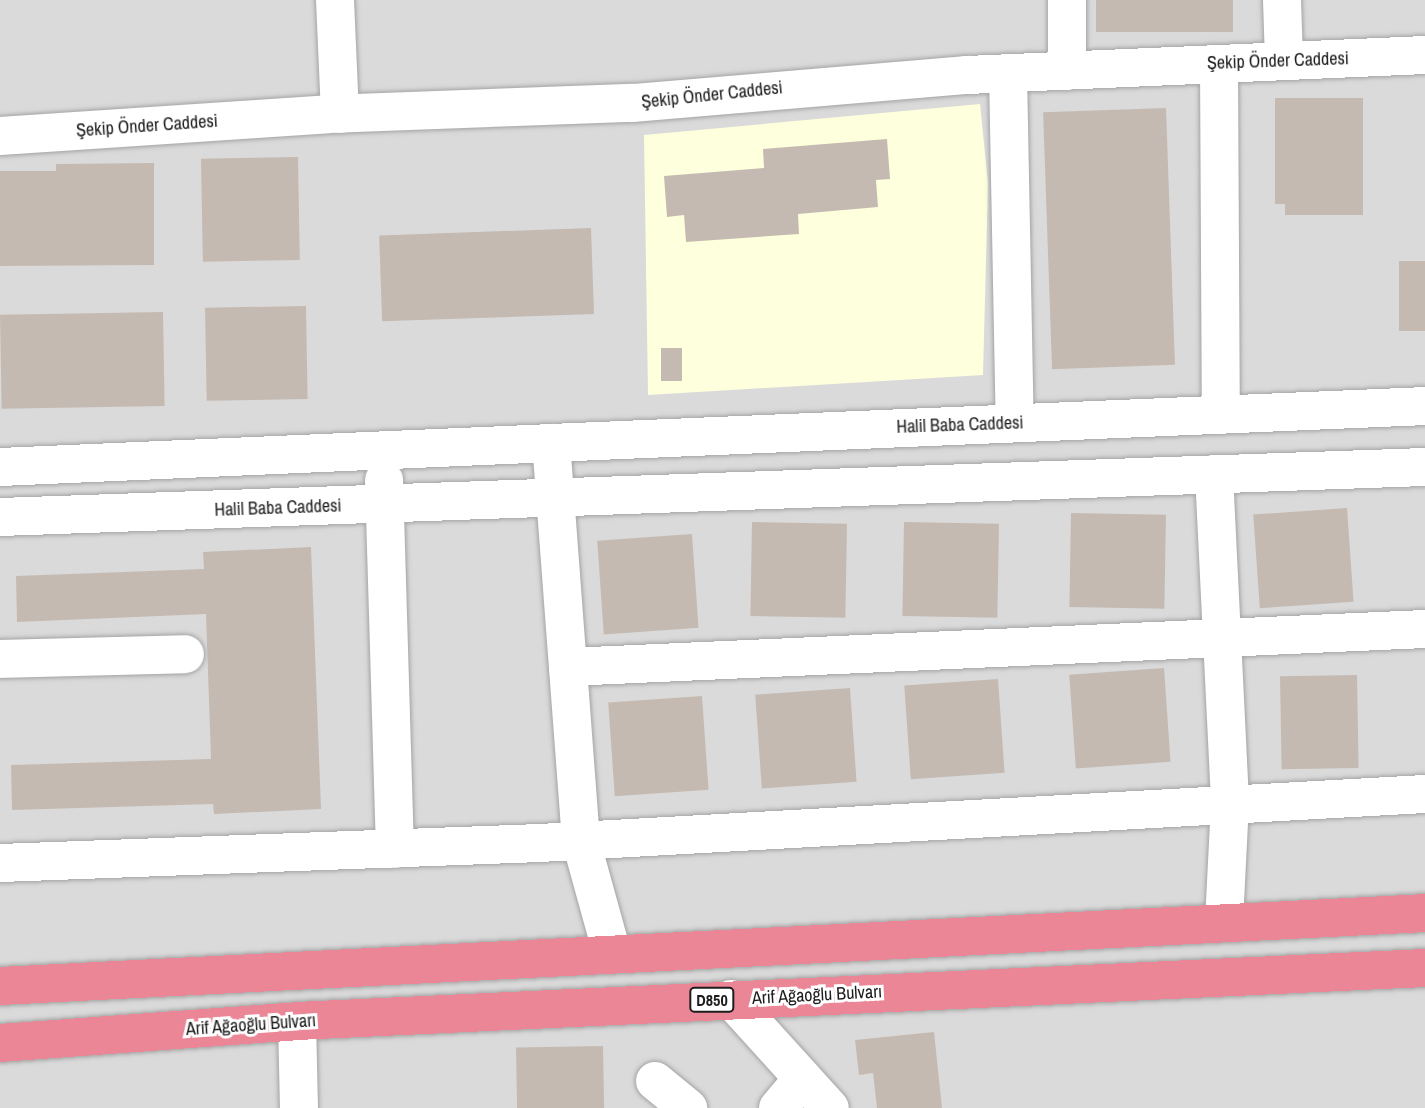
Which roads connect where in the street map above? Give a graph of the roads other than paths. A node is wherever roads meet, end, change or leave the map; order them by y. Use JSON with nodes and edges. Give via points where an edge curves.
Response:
{"nodes":[{"id":1,"x":335,"y":0,"type":"edge"},
{"id":2,"x":1067,"y":0,"type":"edge"},
{"id":3,"x":1282,"y":0,"type":"edge"},
{"id":4,"x":1425,"y":55,"type":"edge"},
{"id":5,"x":1284,"y":61,"type":"junction"},
{"id":6,"x":1219,"y":64,"type":"junction"},
{"id":7,"x":1067,"y":71,"type":"junction"},
{"id":8,"x":1008,"y":73,"type":"junction"},
{"id":9,"x":340,"y":114,"type":"junction"},
{"id":10,"x":0,"y":135,"type":"edge"},
{"id":11,"x":1425,"y":406,"type":"edge"},
{"id":12,"x":1231,"y":414,"type":"junction"},
{"id":13,"x":1184,"y":416,"type":"junction"},
{"id":14,"x":1015,"y":423,"type":"junction"},
{"id":15,"x":551,"y":443,"type":"junction"},
{"id":16,"x":383,"y":450,"type":"junction"},
{"id":17,"x":0,"y":467,"type":"edge"},
{"id":18,"x":1425,"y":467,"type":"edge"},
{"id":19,"x":1213,"y":474,"type":"junction"},
{"id":20,"x":555,"y":498,"type":"junction"},
{"id":21,"x":384,"y":504,"type":"junction"},
{"id":22,"x":0,"y":517,"type":"edge"},
{"id":23,"x":1425,"y":629,"type":"edge"},
{"id":24,"x":1222,"y":638,"type":"junction"},
{"id":25,"x":185,"y":654,"type":"dead end"},
{"id":26,"x":0,"y":659,"type":"edge"},
{"id":27,"x":568,"y":667,"type":"junction"},
{"id":28,"x":1425,"y":794,"type":"edge"},
{"id":29,"x":1230,"y":803,"type":"junction"},
{"id":30,"x":581,"y":841,"type":"junction"},
{"id":31,"x":395,"y":849,"type":"junction"},
{"id":32,"x":0,"y":863,"type":"edge"},
{"id":33,"x":1425,"y":913,"type":"edge"},
{"id":34,"x":1224,"y":920,"type":"junction"},
{"id":35,"x":612,"y":953,"type":"junction"},
{"id":36,"x":1425,"y":968,"type":"edge"},
{"id":37,"x":0,"y":986,"type":"edge"},
{"id":38,"x":731,"y":999,"type":"junction"},
{"id":39,"x":297,"y":1021,"type":"junction"},
{"id":40,"x":0,"y":1043,"type":"edge"},
{"id":41,"x":655,"y":1081,"type":"dead end"},
{"id":42,"x":790,"y":1095,"type":"edge"},
{"id":43,"x":299,"y":1108,"type":"edge"},
{"id":44,"x":688,"y":1108,"type":"edge"},
{"id":45,"x":830,"y":1108,"type":"edge"}],
"edges":[{"from":1,"to":9,"type":"street"},
{"from":2,"to":7,"type":"street"},
{"from":3,"to":5,"type":"street"},
{"from":4,"to":5,"type":"street","name":"Şekip Önder Caddesi"},
{"from":5,"to":6,"type":"street","name":"Şekip Önder Caddesi"},
{"from":6,"to":7,"type":"street","name":"Şekip Önder Caddesi"},
{"from":6,"to":12,"type":"street"},
{"from":7,"to":8,"type":"street","name":"Şekip Önder Caddesi"},
{"from":8,"to":9,"type":"street","name":"Şekip Önder Caddesi","via":[[707,92],[633,103]]},
{"from":8,"to":14,"type":"street"},
{"from":9,"to":10,"type":"street","name":"Şekip Önder Caddesi"},
{"from":11,"to":12,"type":"street","name":"Halil Baba Caddesi"},
{"from":12,"to":13,"type":"street","name":"Halil Baba Caddesi"},
{"from":12,"to":19,"type":"street"},
{"from":13,"to":14,"type":"street","name":"Halil Baba Caddesi"},
{"from":13,"to":19,"type":"street"},
{"from":14,"to":15,"type":"street","name":"Halil Baba Caddesi"},
{"from":15,"to":16,"type":"street","name":"Halil Baba Caddesi"},
{"from":15,"to":20,"type":"street"},
{"from":16,"to":17,"type":"street","name":"Halil Baba Caddesi"},
{"from":16,"to":21,"type":"street"},
{"from":18,"to":19,"type":"street","name":"Halil Baba Caddesi"},
{"from":19,"to":20,"type":"street","name":"Halil Baba Caddesi"},
{"from":19,"to":24,"type":"street"},
{"from":20,"to":21,"type":"street","name":"Halil Baba Caddesi"},
{"from":20,"to":27,"type":"street"},
{"from":21,"to":22,"type":"street","name":"Halil Baba Caddesi"},
{"from":21,"to":31,"type":"street"},
{"from":23,"to":24,"type":"street"},
{"from":24,"to":27,"type":"street"},
{"from":24,"to":29,"type":"street"},
{"from":25,"to":26,"type":"street"},
{"from":27,"to":30,"type":"street"},
{"from":28,"to":29,"type":"street"},
{"from":29,"to":30,"type":"street"},
{"from":29,"to":34,"type":"street"},
{"from":30,"to":31,"type":"street"},
{"from":30,"to":35,"type":"street"},
{"from":31,"to":32,"type":"street"},
{"from":33,"to":34,"type":"highway"},
{"from":34,"to":35,"type":"highway"},
{"from":35,"to":37,"type":"highway"},
{"from":36,"to":38,"type":"highway","name":"Arif Ağaoğlu Bulvarı","number":"D850"},
{"from":38,"to":39,"type":"highway","name":"Arif Ağaoğlu Bulvarı","number":"D850"},
{"from":38,"to":42,"type":"street"},
{"from":39,"to":40,"type":"highway","name":"Arif Ağaoğlu Bulvarı","number":"D850"},
{"from":39,"to":43,"type":"street"},
{"from":41,"to":44,"type":"street"},
{"from":42,"to":45,"type":"street"}]}
